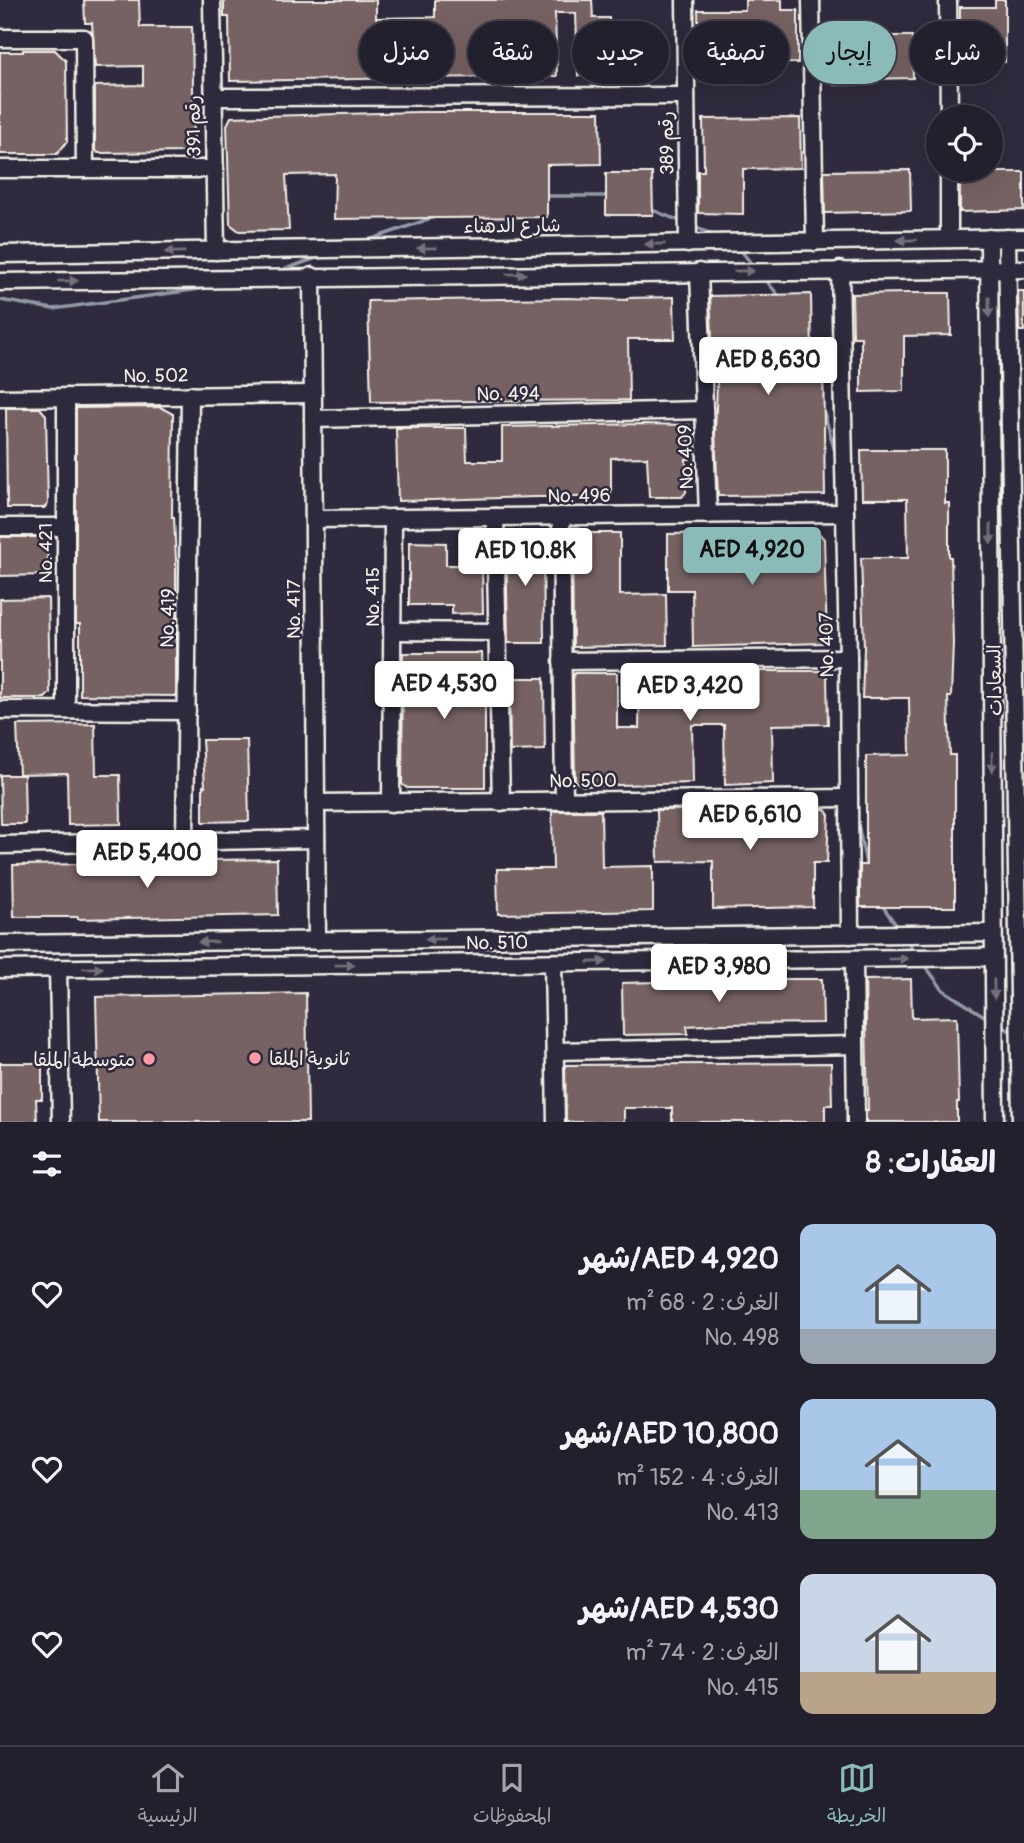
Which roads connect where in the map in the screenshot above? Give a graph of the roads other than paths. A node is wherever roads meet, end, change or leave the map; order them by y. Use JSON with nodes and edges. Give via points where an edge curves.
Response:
{"nodes":[{"id":1,"x":212,"y":0,"type":"edge"},
{"id":2,"x":685,"y":0,"type":"edge"},
{"id":3,"x":811,"y":0,"type":"edge"},
{"id":4,"x":948,"y":0,"type":"edge"},
{"id":5,"x":0,"y":38,"type":"edge"},
{"id":6,"x":686,"y":96,"type":"junction"},
{"id":7,"x":214,"y":97,"type":"junction"},
{"id":8,"x":948,"y":105,"type":"edge"},
{"id":9,"x":0,"y":169,"type":"edge"},
{"id":10,"x":85,"y":169,"type":"junction"},
{"id":11,"x":215,"y":169,"type":"junction"},
{"id":12,"x":949,"y":182,"type":"edge"},
{"id":13,"x":989,"y":238,"type":"junction"},
{"id":14,"x":1007,"y":238,"type":"junction"},
{"id":15,"x":1024,"y":238,"type":"edge"},
{"id":16,"x":949,"y":239,"type":"junction"},
{"id":17,"x":815,"y":242,"type":"junction"},
{"id":18,"x":688,"y":244,"type":"junction"},
{"id":19,"x":322,"y":249,"type":"junction"},
{"id":20,"x":216,"y":251,"type":"junction"},
{"id":21,"x":0,"y":254,"type":"edge"},
{"id":22,"x":1007,"y":269,"type":"junction"},
{"id":23,"x":1024,"y":269,"type":"edge"},
{"id":24,"x":840,"y":270,"type":"junction"},
{"id":25,"x":989,"y":270,"type":"junction"},
{"id":26,"x":699,"y":272,"type":"junction"},
{"id":27,"x":317,"y":276,"type":"junction"},
{"id":28,"x":0,"y":282,"type":"edge"},
{"id":29,"x":313,"y":394,"type":"junction"},
{"id":30,"x":190,"y":395,"type":"junction"},
{"id":31,"x":66,"y":397,"type":"junction"},
{"id":32,"x":0,"y":398,"type":"edge"},
{"id":33,"x":1017,"y":405,"type":"edge"},
{"id":34,"x":704,"y":410,"type":"junction"},
{"id":35,"x":313,"y":419,"type":"junction"},
{"id":36,"x":845,"y":513,"type":"junction"},
{"id":37,"x":708,"y":515,"type":"junction"},
{"id":38,"x":561,"y":516,"type":"junction"},
{"id":39,"x":495,"y":517,"type":"junction"},
{"id":40,"x":393,"y":518,"type":"junction"},
{"id":41,"x":314,"y":519,"type":"junction"},
{"id":42,"x":0,"y":527,"type":"edge"},
{"id":43,"x":66,"y":527,"type":"junction"},
{"id":44,"x":394,"y":631,"type":"junction"},
{"id":45,"x":496,"y":632,"type":"junction"},
{"id":46,"x":848,"y":659,"type":"junction"},
{"id":47,"x":562,"y":661,"type":"junction"},
{"id":48,"x":66,"y":709,"type":"junction"},
{"id":49,"x":0,"y":710,"type":"edge"},
{"id":50,"x":187,"y":711,"type":"junction"},
{"id":51,"x":1020,"y":719,"type":"edge"},
{"id":52,"x":849,"y":798,"type":"junction"},
{"id":53,"x":565,"y":801,"type":"junction"},
{"id":54,"x":501,"y":802,"type":"junction"},
{"id":55,"x":316,"y":803,"type":"junction"},
{"id":56,"x":391,"y":803,"type":"junction"},
{"id":57,"x":316,"y":839,"type":"junction"},
{"id":58,"x":185,"y":842,"type":"junction"},
{"id":59,"x":0,"y":845,"type":"edge"},
{"id":60,"x":970,"y":933,"type":"junction"},
{"id":61,"x":993,"y":933,"type":"junction"},
{"id":62,"x":850,"y":935,"type":"junction"},
{"id":63,"x":318,"y":941,"type":"junction"},
{"id":64,"x":0,"y":944,"type":"edge"},
{"id":65,"x":967,"y":957,"type":"junction"},
{"id":66,"x":993,"y":957,"type":"junction"},
{"id":67,"x":854,"y":960,"type":"junction"},
{"id":68,"x":553,"y":963,"type":"junction"},
{"id":69,"x":319,"y":965,"type":"junction"},
{"id":70,"x":0,"y":968,"type":"edge"},
{"id":71,"x":58,"y":968,"type":"junction"},
{"id":72,"x":1022,"y":1028,"type":"edge"},
{"id":73,"x":855,"y":1045,"type":"junction"},
{"id":74,"x":555,"y":1051,"type":"junction"},
{"id":75,"x":61,"y":1122,"type":"edge"},
{"id":76,"x":556,"y":1122,"type":"edge"},
{"id":77,"x":856,"y":1122,"type":"edge"},
{"id":78,"x":995,"y":1122,"type":"edge"},
{"id":79,"x":1021,"y":1122,"type":"edge"}],
"edges":[{"from":1,"to":7,"type":"street","name":"رقم 391"},
{"from":2,"to":6,"type":"street","name":"رقم 389"},
{"from":3,"to":17,"type":"street"},
{"from":4,"to":8,"type":"street"},
{"from":5,"to":10,"type":"street","via":[[84,38]]},
{"from":6,"to":7,"type":"street"},
{"from":6,"to":18,"type":"street","name":"رقم 389"},
{"from":7,"to":11,"type":"street","name":"رقم 391"},
{"from":9,"to":10,"type":"street"},
{"from":10,"to":11,"type":"street"},
{"from":11,"to":20,"type":"street","name":"رقم 391"},
{"from":12,"to":16,"type":"street"},
{"from":13,"to":14,"type":"street","name":"شارع الدهناء"},
{"from":13,"to":16,"type":"street","name":"شارع الدهناء"},
{"from":13,"to":25,"type":"street","name":"السعادات"},
{"from":14,"to":15,"type":"street","name":"شارع الدهناء"},
{"from":14,"to":22,"type":"street","name":"السعادات"},
{"from":16,"to":17,"type":"street","name":"شارع الدهناء","one_way":true},
{"from":17,"to":18,"type":"street","name":"شارع الدهناء"},
{"from":18,"to":19,"type":"street","name":"شارع الدهناء","one_way":true},
{"from":19,"to":20,"type":"street","name":"شارع الدهناء"},
{"from":19,"to":27,"type":"street","name":"No. 417"},
{"from":20,"to":21,"type":"street","name":"شارع الدهناء","one_way":true},
{"from":22,"to":23,"type":"street"},
{"from":22,"to":25,"type":"street"},
{"from":22,"to":33,"type":"street","name":"السعادات"},
{"from":24,"to":25,"type":"street"},
{"from":26,"to":24,"type":"street","one_way":true},
{"from":24,"to":36,"type":"street","name":"No. 407"},
{"from":25,"to":61,"type":"street","name":"السعادات","one_way":true},
{"from":27,"to":26,"type":"street","one_way":true},
{"from":26,"to":34,"type":"street","name":"No. 409"},
{"from":28,"to":27,"type":"street","one_way":true},
{"from":27,"to":29,"type":"street","name":"No. 417"},
{"from":29,"to":30,"type":"street","name":"No. 502"},
{"from":29,"to":35,"type":"street","name":"No. 417"},
{"from":30,"to":31,"type":"street","name":"No. 502"},
{"from":30,"to":50,"type":"street","name":"No. 419"},
{"from":31,"to":32,"type":"street","name":"No. 502"},
{"from":31,"to":43,"type":"street","name":"No. 421"},
{"from":33,"to":51,"type":"street","name":"السعادات"},
{"from":34,"to":35,"type":"street","name":"No. 494"},
{"from":34,"to":37,"type":"street","name":"No. 409"},
{"from":35,"to":41,"type":"street","name":"No. 417"},
{"from":36,"to":37,"type":"street","name":"No. 496"},
{"from":36,"to":46,"type":"street","name":"No. 407"},
{"from":37,"to":38,"type":"street","name":"No. 496"},
{"from":38,"to":39,"type":"street","name":"No. 496"},
{"from":38,"to":47,"type":"street"},
{"from":39,"to":40,"type":"street","name":"No. 496"},
{"from":39,"to":45,"type":"street"},
{"from":40,"to":41,"type":"street","name":"No. 496"},
{"from":40,"to":44,"type":"street","name":"No. 415"},
{"from":41,"to":55,"type":"street","name":"No. 417"},
{"from":42,"to":43,"type":"street"},
{"from":43,"to":48,"type":"street","name":"No. 421"},
{"from":44,"to":45,"type":"street"},
{"from":44,"to":56,"type":"street","name":"No. 415"},
{"from":45,"to":54,"type":"street"},
{"from":46,"to":47,"type":"street"},
{"from":46,"to":52,"type":"street","name":"No. 407"},
{"from":47,"to":53,"type":"street"},
{"from":48,"to":49,"type":"street"},
{"from":48,"to":50,"type":"street"},
{"from":50,"to":58,"type":"street","name":"No. 419"},
{"from":51,"to":72,"type":"street","name":"السعادات"},
{"from":52,"to":53,"type":"street","name":"No. 500"},
{"from":52,"to":62,"type":"street","name":"No. 407"},
{"from":53,"to":54,"type":"street","name":"No. 500"},
{"from":54,"to":56,"type":"street","name":"No. 500"},
{"from":55,"to":56,"type":"street","name":"No. 500"},
{"from":55,"to":57,"type":"street","name":"No. 417"},
{"from":57,"to":58,"type":"street"},
{"from":57,"to":63,"type":"street","name":"No. 417"},
{"from":58,"to":59,"type":"street"},
{"from":60,"to":61,"type":"street","name":"No. 510"},
{"from":60,"to":62,"type":"street","name":"No. 510"},
{"from":60,"to":65,"type":"street","via":[[981,937],[984,945]]},
{"from":61,"to":66,"type":"street","name":"السعادات"},
{"from":62,"to":63,"type":"street","name":"No. 510","one_way":true},
{"from":63,"to":64,"type":"street","name":"No. 510","one_way":true},
{"from":63,"to":69,"type":"street","name":"No. 417"},
{"from":65,"to":66,"type":"street","name":"No. 510"},
{"from":67,"to":65,"type":"street","name":"No. 510","one_way":true},
{"from":66,"to":78,"type":"street","name":"السعادات","one_way":true},
{"from":68,"to":67,"type":"street","name":"No. 510","one_way":true},
{"from":67,"to":73,"type":"street"},
{"from":69,"to":68,"type":"street","name":"No. 510","one_way":true},
{"from":68,"to":74,"type":"street"},
{"from":71,"to":69,"type":"street","name":"No. 510","one_way":true},
{"from":70,"to":71,"type":"street","name":"No. 510"},
{"from":71,"to":75,"type":"street"},
{"from":72,"to":79,"type":"street","name":"السعادات"},
{"from":73,"to":74,"type":"street"},
{"from":73,"to":77,"type":"street"},
{"from":74,"to":76,"type":"street"}]}
